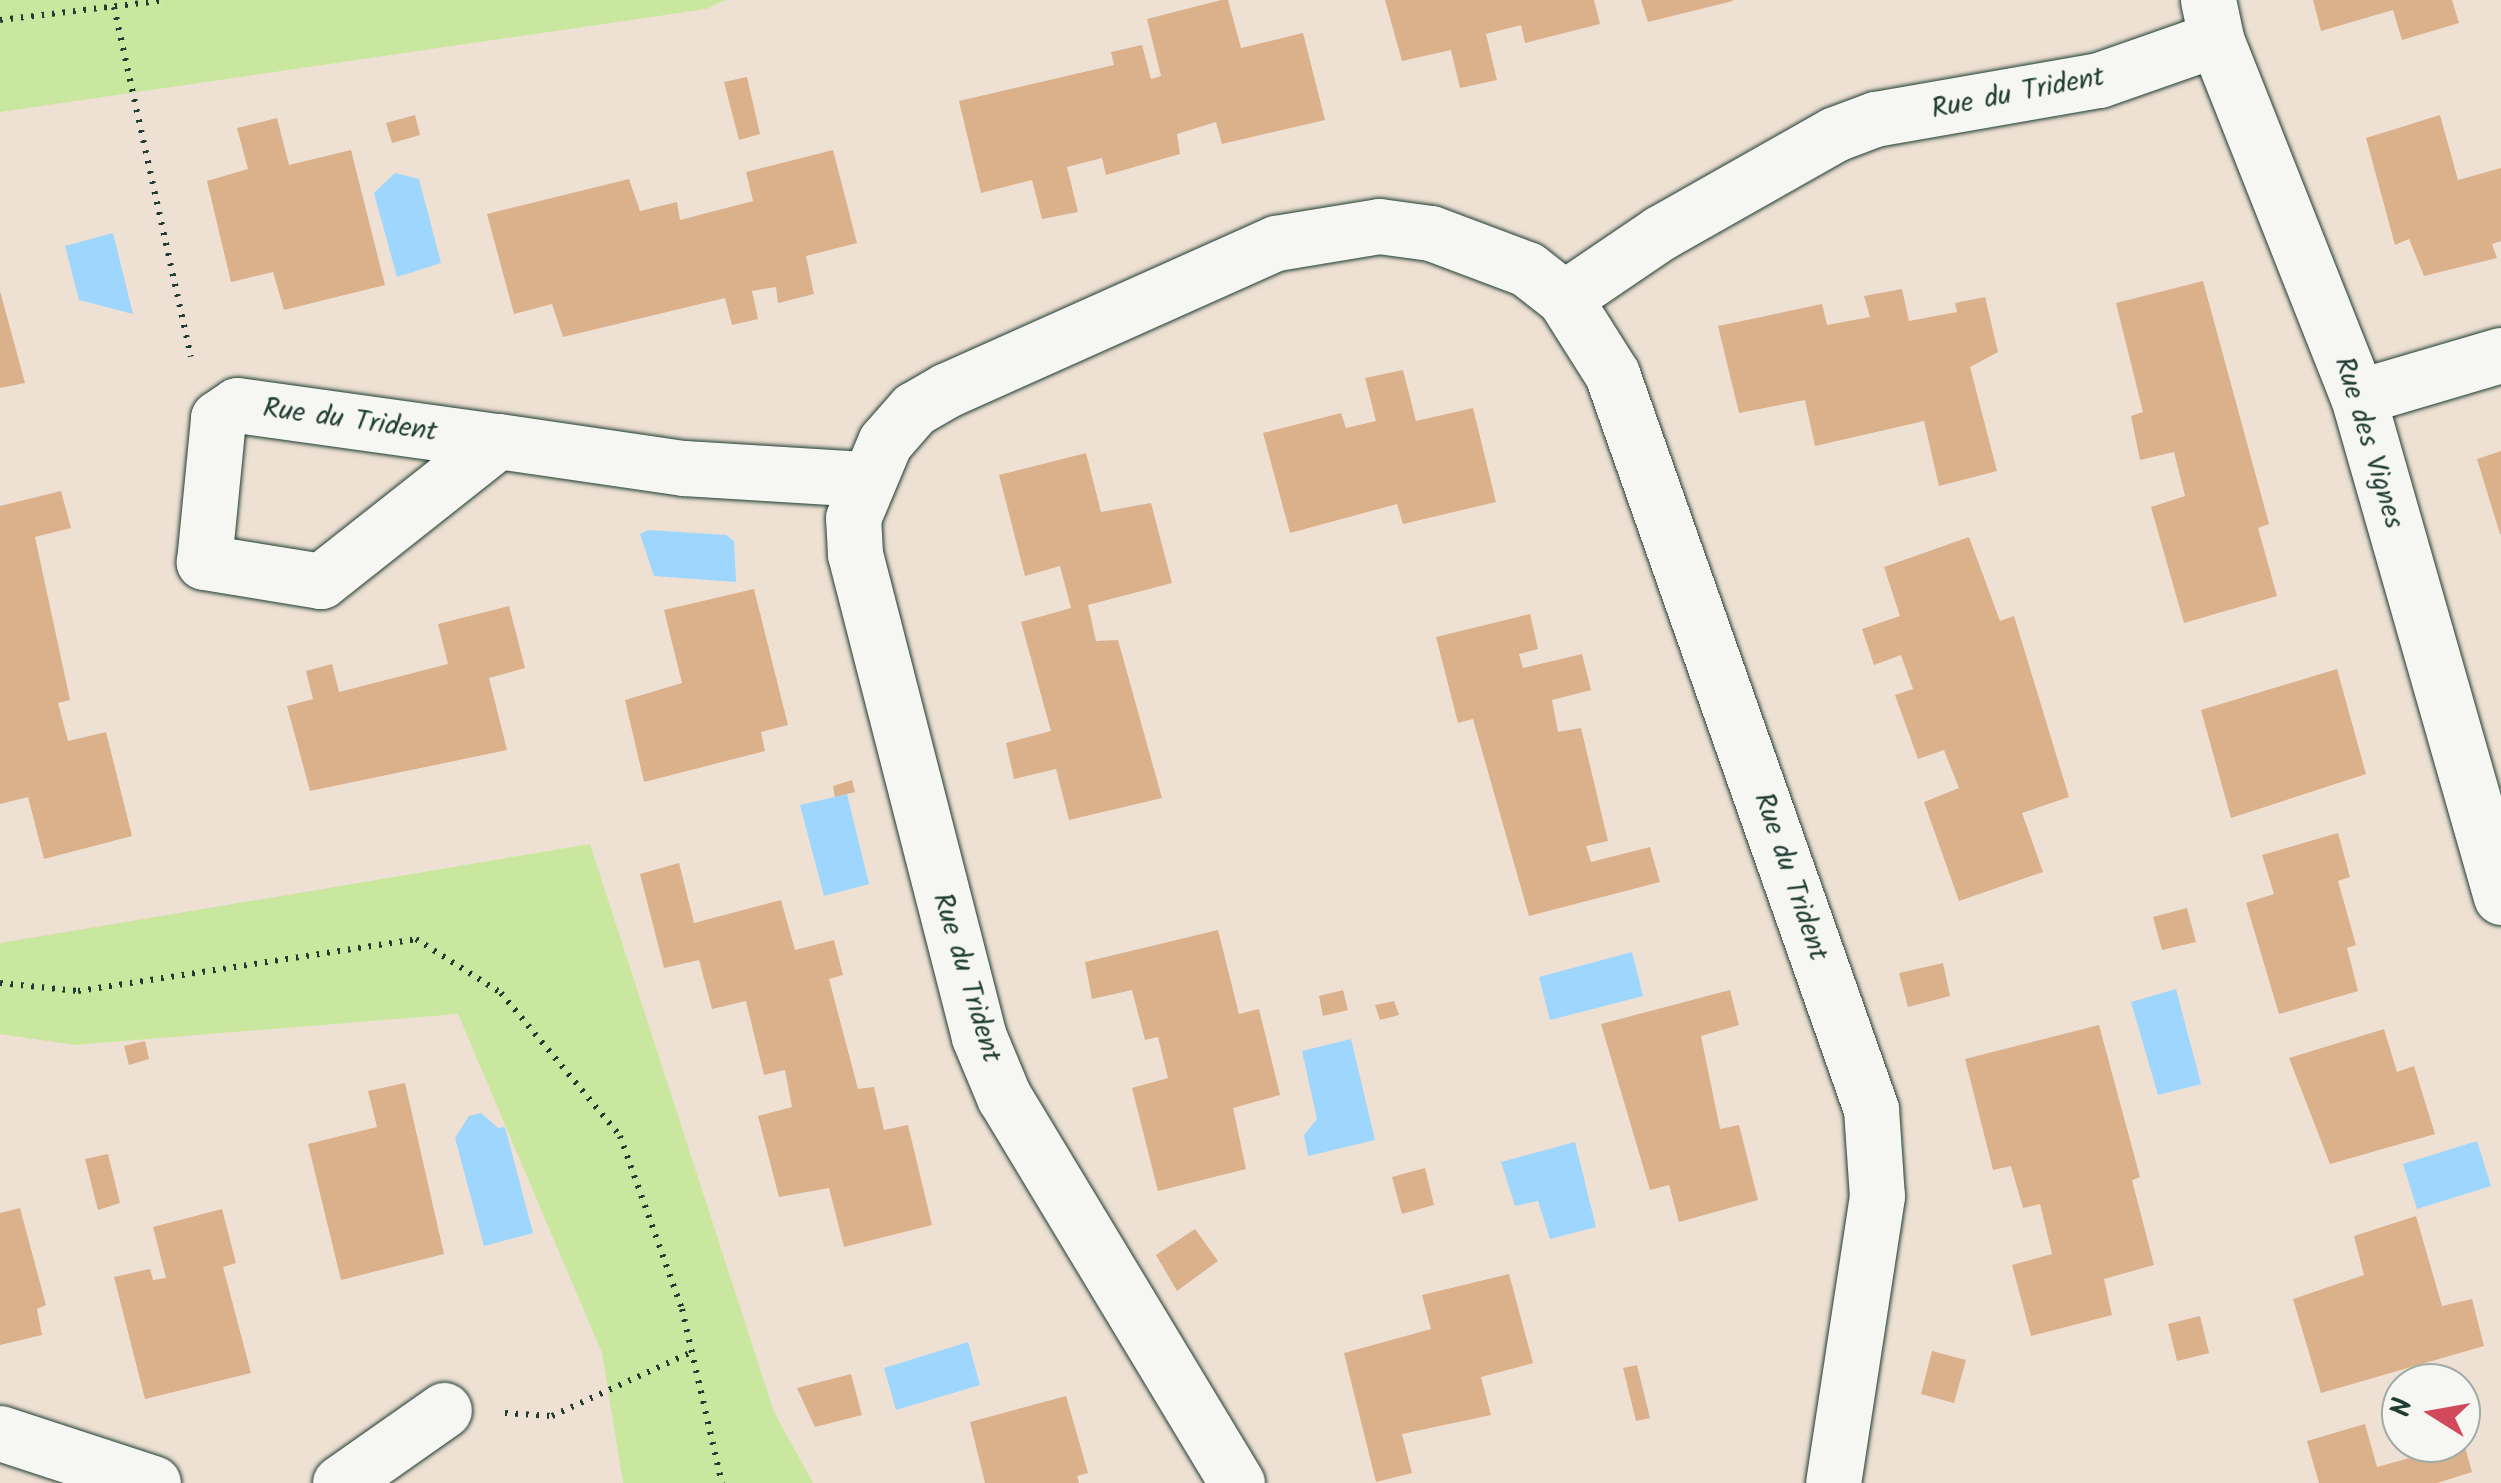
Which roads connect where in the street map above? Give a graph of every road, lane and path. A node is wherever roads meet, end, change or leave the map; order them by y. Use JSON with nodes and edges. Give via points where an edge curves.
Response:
{"nodes":[{"id":1,"x":168,"y":0,"type":"edge"},
{"id":2,"x":114,"y":8,"type":"junction"},
{"id":3,"x":2212,"y":19,"type":"edge"},
{"id":4,"x":0,"y":20,"type":"edge"},
{"id":5,"x":1564,"y":298,"type":"junction"},
{"id":6,"x":2501,"y":355,"type":"edge"},
{"id":7,"x":2358,"y":397,"type":"junction"},
{"id":8,"x":225,"y":408,"type":"junction"},
{"id":9,"x":498,"y":441,"type":"junction"},
{"id":10,"x":864,"y":479,"type":"junction"},
{"id":11,"x":2501,"y":897,"type":"edge"},
{"id":12,"x":0,"y":983,"type":"edge"},
{"id":13,"x":692,"y":1352,"type":"junction"},
{"id":14,"x":444,"y":1410,"type":"joint"},
{"id":15,"x":0,"y":1433,"type":"edge"},
{"id":16,"x":154,"y":1483,"type":"edge"},
{"id":17,"x":340,"y":1483,"type":"edge"},
{"id":18,"x":722,"y":1483,"type":"edge"},
{"id":19,"x":1236,"y":1483,"type":"edge"},
{"id":20,"x":1833,"y":1483,"type":"edge"}],
"edges":[{"from":1,"to":2,"type":"path"},
{"from":2,"to":4,"type":"path"},
{"from":2,"to":8,"type":"path","via":[[190,356]]},
{"from":3,"to":5,"type":"street","name":"Rue du Trident","via":[[2099,80],[1876,119],[1835,134],[1660,233]]},
{"from":3,"to":7,"type":"street","name":"Rue des Vignes"},
{"from":5,"to":10,"type":"street","name":"Rue du Trident","via":[[1514,262],[1431,232],[1379,226],[1276,243],[947,390],[914,409]]},
{"from":5,"to":20,"type":"street","name":"Rue du Trident","via":[[1612,374],[1871,1109],[1877,1196]]},
{"from":6,"to":7,"type":"street"},
{"from":7,"to":11,"type":"street","name":"Rue des Vignes"},
{"from":8,"to":9,"type":"street","name":"Rue du Trident"},
{"from":8,"to":9,"type":"street","name":"Rue du Trident","via":[[218,418],[204,562],[309,582],[332,574]]},
{"from":9,"to":10,"type":"street","name":"Rue du Trident","via":[[684,468]]},
{"from":10,"to":19,"type":"street","name":"Rue du Trident","via":[[853,518],[855,554],[979,1037],[1004,1096]]},
{"from":12,"to":13,"type":"path","via":[[78,990],[416,939],[501,993],[620,1136]]},
{"from":13,"to":14,"type":"path","via":[[552,1416]]},
{"from":13,"to":18,"type":"path"},
{"from":14,"to":17,"type":"street"},
{"from":15,"to":16,"type":"street"}]}
